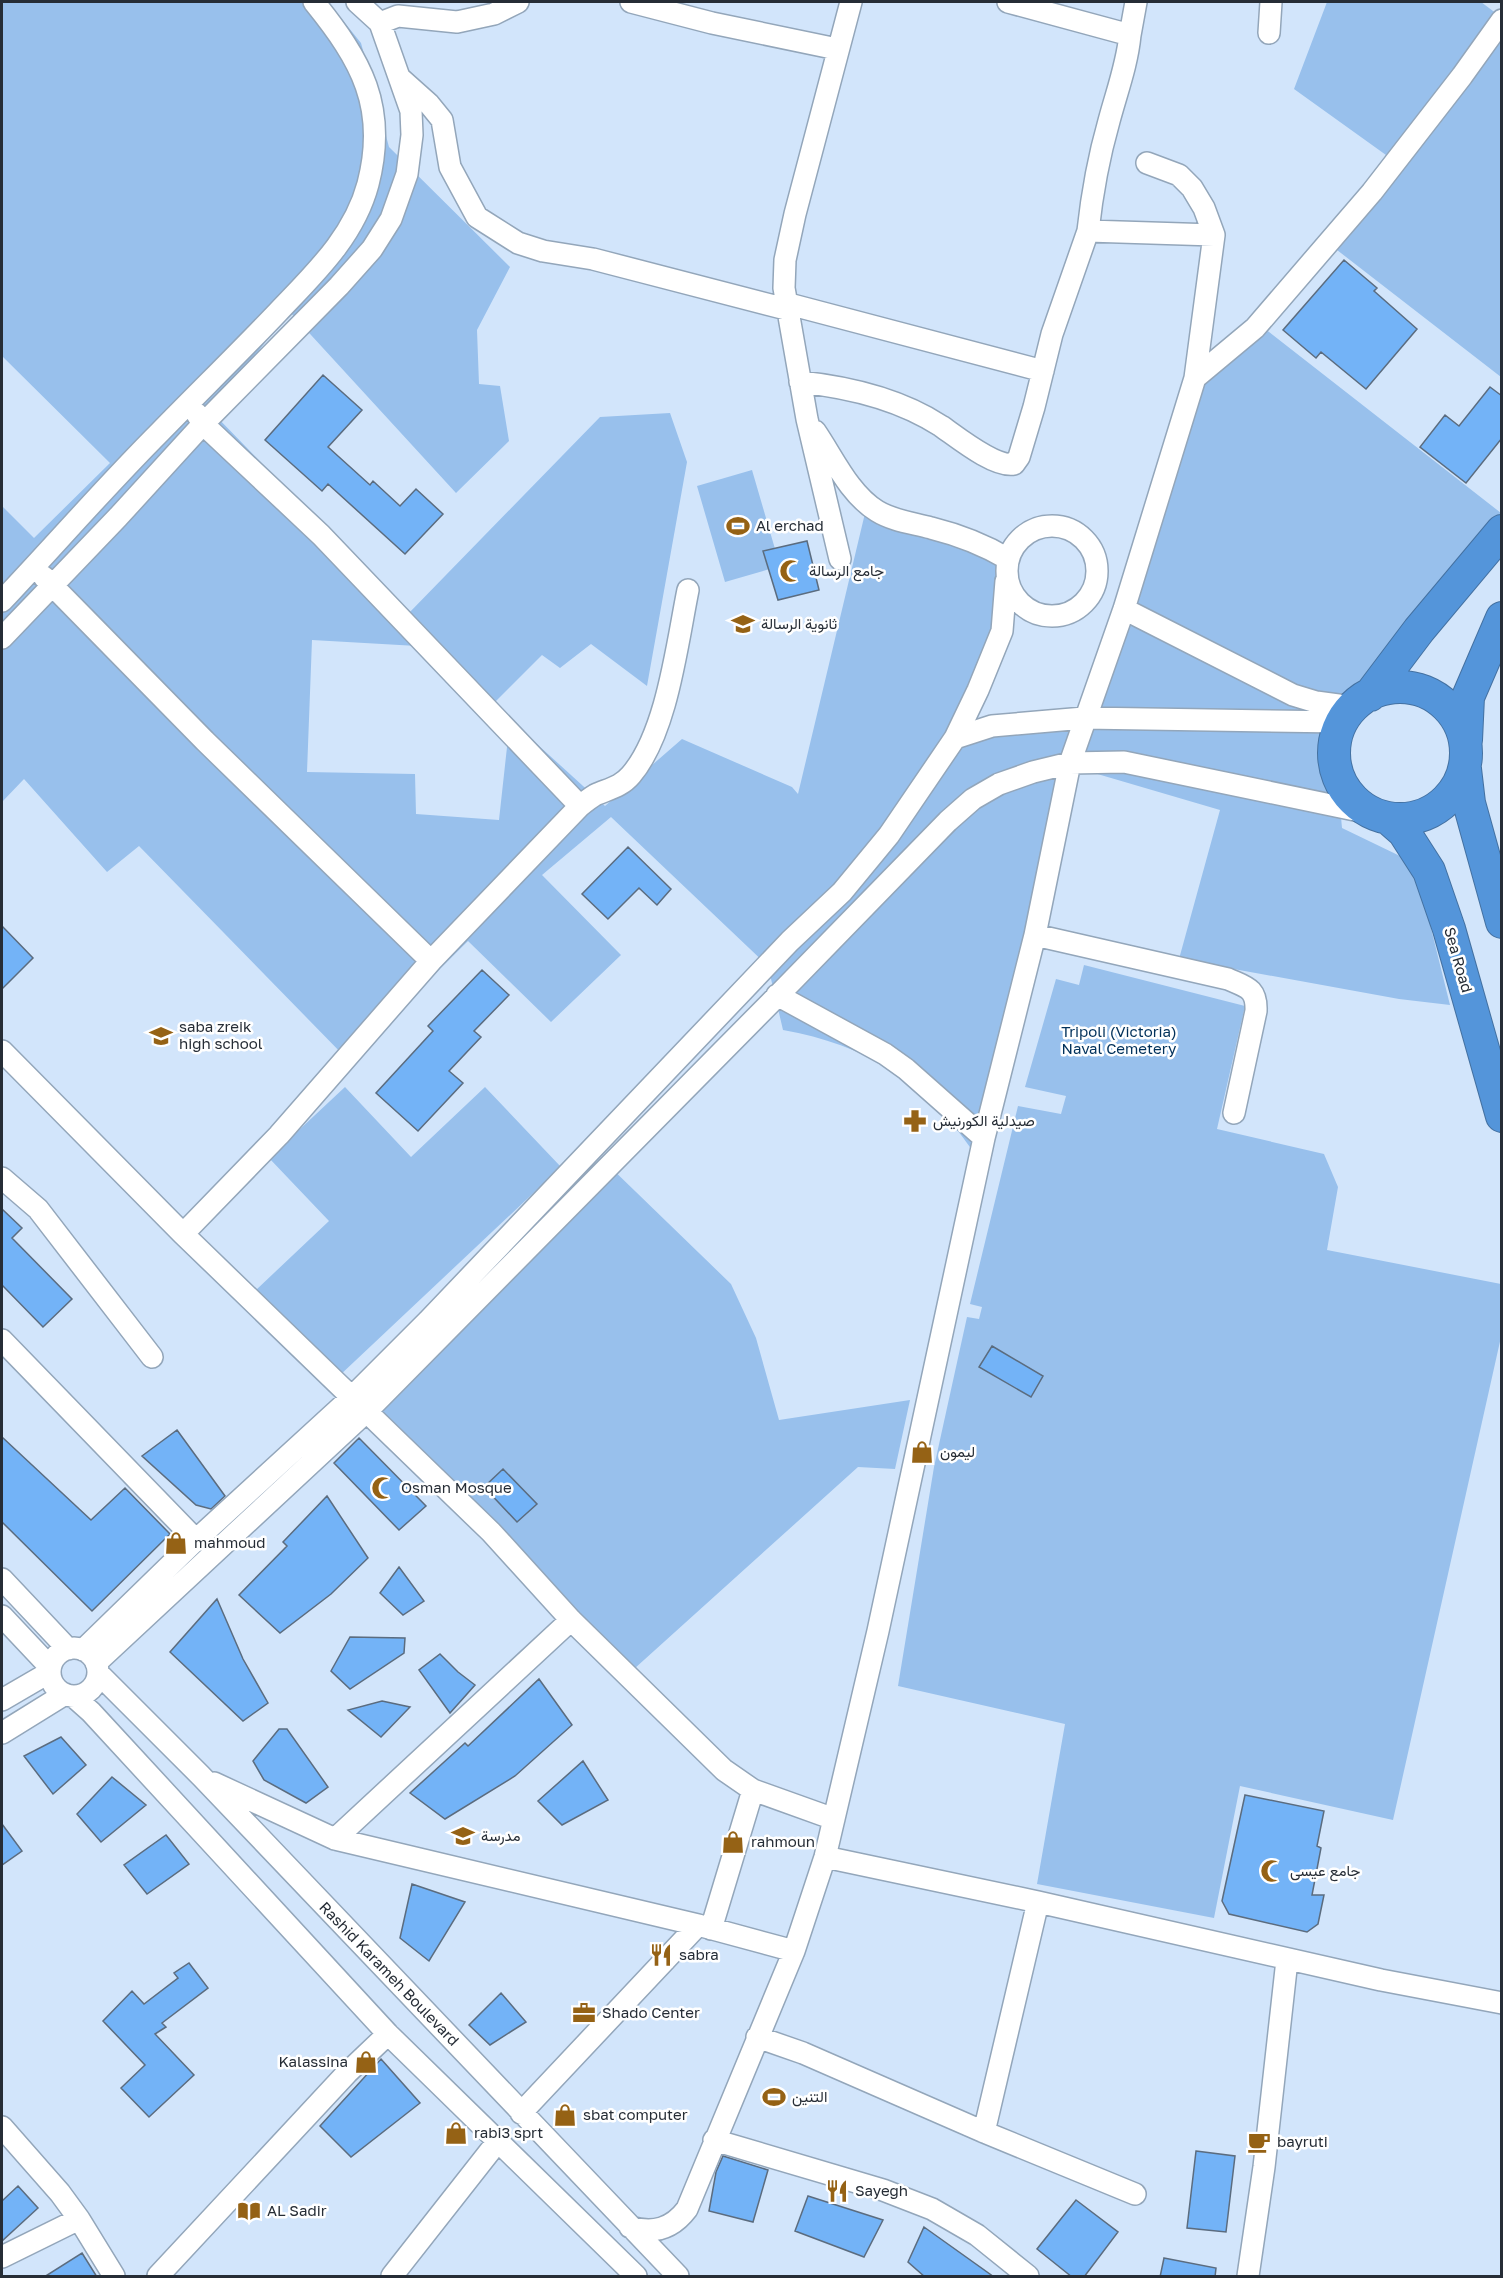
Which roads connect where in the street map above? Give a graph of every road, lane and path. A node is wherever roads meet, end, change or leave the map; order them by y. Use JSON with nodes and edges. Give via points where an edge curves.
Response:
{"nodes":[{"id":1,"x":314,"y":2,"type":"edge"},
{"id":2,"x":357,"y":2,"type":"edge"},
{"id":3,"x":518,"y":2,"type":"edge"},
{"id":4,"x":631,"y":2,"type":"edge"},
{"id":5,"x":851,"y":2,"type":"edge"},
{"id":6,"x":1008,"y":2,"type":"edge"},
{"id":7,"x":1136,"y":2,"type":"edge"},
{"id":8,"x":1271,"y":2,"type":"edge"},
{"id":9,"x":1502,"y":20,"type":"edge"},
{"id":10,"x":380,"y":22,"type":"junction"},
{"id":11,"x":1269,"y":33,"type":"dead end"},
{"id":12,"x":1130,"y":35,"type":"junction"},
{"id":13,"x":837,"y":49,"type":"junction"},
{"id":14,"x":400,"y":79,"type":"junction"},
{"id":15,"x":1147,"y":163,"type":"dead end"},
{"id":16,"x":1088,"y":231,"type":"junction"},
{"id":17,"x":1214,"y":235,"type":"junction"},
{"id":18,"x":785,"y":306,"type":"junction"},
{"id":19,"x":1043,"y":371,"type":"junction"},
{"id":20,"x":1195,"y":378,"type":"junction"},
{"id":21,"x":801,"y":381,"type":"junction"},
{"id":22,"x":190,"y":403,"type":"junction"},
{"id":23,"x":807,"y":419,"type":"junction"},
{"id":24,"x":203,"y":424,"type":"junction"},
{"id":25,"x":1502,"y":531,"type":"edge"},
{"id":26,"x":840,"y":560,"type":"dead end"},
{"id":27,"x":35,"y":565,"type":"junction"},
{"id":28,"x":1007,"y":567,"type":"junction"},
{"id":29,"x":52,"y":586,"type":"junction"},
{"id":30,"x":688,"y":590,"type":"dead end"},
{"id":31,"x":2,"y":601,"type":"edge"},
{"id":32,"x":1124,"y":609,"type":"junction"},
{"id":33,"x":1043,"y":616,"type":"junction"},
{"id":34,"x":1502,"y":618,"type":"edge"},
{"id":35,"x":1002,"y":631,"type":"junction"},
{"id":36,"x":2,"y":638,"type":"edge"},
{"id":37,"x":978,"y":690,"type":"junction"},
{"id":38,"x":1355,"y":708,"type":"junction"},
{"id":39,"x":1084,"y":718,"type":"junction"},
{"id":40,"x":992,"y":726,"type":"junction"},
{"id":41,"x":955,"y":738,"type":"junction"},
{"id":42,"x":1465,"y":758,"type":"junction"},
{"id":43,"x":1070,"y":763,"type":"junction"},
{"id":44,"x":580,"y":806,"type":"junction"},
{"id":45,"x":1381,"y":816,"type":"junction"},
{"id":46,"x":1502,"y":922,"type":"edge"},
{"id":47,"x":1035,"y":935,"type":"junction"},
{"id":48,"x":431,"y":961,"type":"junction"},
{"id":49,"x":777,"y":995,"type":"junction"},
{"id":50,"x":2,"y":1051,"type":"edge"},
{"id":51,"x":1234,"y":1113,"type":"dead end"},
{"id":52,"x":1502,"y":1116,"type":"edge"},
{"id":53,"x":984,"y":1138,"type":"junction"},
{"id":54,"x":2,"y":1178,"type":"edge"},
{"id":55,"x":183,"y":1234,"type":"junction"},
{"id":56,"x":2,"y":1340,"type":"edge"},
{"id":57,"x":152,"y":1357,"type":"dead end"},
{"id":58,"x":359,"y":1404,"type":"junction"},
{"id":59,"x":196,"y":1540,"type":"junction"},
{"id":60,"x":2,"y":1579,"type":"edge"},
{"id":61,"x":2,"y":1616,"type":"edge"},
{"id":62,"x":572,"y":1620,"type":"junction"},
{"id":63,"x":87,"y":1658,"type":"junction"},
{"id":64,"x":50,"y":1670,"type":"junction"},
{"id":65,"x":69,"y":1695,"type":"junction"},
{"id":66,"x":2,"y":1700,"type":"edge"},
{"id":67,"x":2,"y":1733,"type":"edge"},
{"id":68,"x":201,"y":1776,"type":"junction"},
{"id":69,"x":753,"y":1790,"type":"junction"},
{"id":70,"x":834,"y":1819,"type":"junction"},
{"id":71,"x":335,"y":1839,"type":"junction"},
{"id":72,"x":825,"y":1857,"type":"junction"},
{"id":73,"x":1038,"y":1902,"type":"junction"},
{"id":74,"x":705,"y":1927,"type":"junction"},
{"id":75,"x":794,"y":1951,"type":"junction"},
{"id":76,"x":1287,"y":1960,"type":"junction"},
{"id":77,"x":1502,"y":2003,"type":"edge"},
{"id":78,"x":388,"y":2034,"type":"junction"},
{"id":79,"x":757,"y":2037,"type":"junction"},
{"id":80,"x":521,"y":2113,"type":"junction"},
{"id":81,"x":2,"y":2127,"type":"edge"},
{"id":82,"x":984,"y":2132,"type":"junction"},
{"id":83,"x":714,"y":2140,"type":"junction"},
{"id":84,"x":498,"y":2141,"type":"junction"},
{"id":85,"x":1136,"y":2194,"type":"dead end"},
{"id":86,"x":79,"y":2219,"type":"junction"},
{"id":87,"x":630,"y":2227,"type":"junction"},
{"id":88,"x":2,"y":2257,"type":"edge"},
{"id":89,"x":394,"y":2276,"type":"edge"},
{"id":90,"x":114,"y":2277,"type":"edge"},
{"id":91,"x":158,"y":2277,"type":"edge"},
{"id":92,"x":636,"y":2277,"type":"edge"},
{"id":93,"x":678,"y":2277,"type":"edge"},
{"id":94,"x":1028,"y":2277,"type":"edge"},
{"id":95,"x":1248,"y":2277,"type":"edge"}],
"edges":[{"from":1,"to":22,"type":"street","via":[[356,61],[370,94],[375,123],[368,184],[346,236]]},
{"from":2,"to":10,"type":"street"},
{"from":3,"to":10,"type":"street","via":[[494,14],[457,22],[398,16]]},
{"from":4,"to":13,"type":"street"},
{"from":5,"to":13,"type":"street"},
{"from":6,"to":12,"type":"street"},
{"from":7,"to":12,"type":"street"},
{"from":8,"to":11,"type":"street"},
{"from":9,"to":20,"type":"street","via":[[1356,210],[1255,328]]},
{"from":10,"to":14,"type":"street"},
{"from":12,"to":16,"type":"street","via":[[1127,63],[1096,178]]},
{"from":13,"to":18,"type":"street","via":[[785,260]]},
{"from":14,"to":18,"type":"street","via":[[442,120],[450,167],[477,217],[518,243]]},
{"from":14,"to":24,"type":"street","via":[[411,111],[412,135],[407,174],[391,219],[372,249],[339,286]]},
{"from":15,"to":17,"type":"street","via":[[1179,175],[1192,188]]},
{"from":16,"to":17,"type":"street"},
{"from":16,"to":19,"type":"street"},
{"from":17,"to":20,"type":"street"},
{"from":18,"to":19,"type":"street"},
{"from":18,"to":21,"type":"street"},
{"from":19,"to":21,"type":"street","via":[[1019,458],[1007,465],[899,405]]},
{"from":20,"to":32,"type":"street"},
{"from":21,"to":23,"type":"street"},
{"from":22,"to":24,"type":"street"},
{"from":22,"to":27,"type":"street"},
{"from":23,"to":26,"type":"street"},
{"from":23,"to":28,"type":"street","via":[[847,480],[878,512],[977,542]]},
{"from":24,"to":29,"type":"street"},
{"from":24,"to":44,"type":"street","via":[[321,535]]},
{"from":25,"to":38,"type":"highway"},
{"from":27,"to":29,"type":"street"},
{"from":27,"to":31,"type":"street"},
{"from":28,"to":33,"type":"street","via":[[1014,597]]},
{"from":28,"to":33,"type":"street","via":[[1015,545],[1041,527],[1057,526],[1085,540],[1094,554],[1095,586],[1087,600],[1074,610],[1059,616]]},
{"from":28,"to":35,"type":"street"},
{"from":29,"to":36,"type":"street"},
{"from":29,"to":48,"type":"street"},
{"from":30,"to":44,"type":"street","via":[[666,695],[649,750],[630,776],[614,789],[595,795]]},
{"from":32,"to":38,"type":"street","via":[[1293,695]]},
{"from":32,"to":39,"type":"street"},
{"from":33,"to":35,"type":"street"},
{"from":34,"to":42,"type":"highway","via":[[1468,697]]},
{"from":35,"to":37,"type":"street"},
{"from":37,"to":40,"type":"street"},
{"from":37,"to":41,"type":"street"},
{"from":38,"to":39,"type":"street"},
{"from":38,"to":42,"type":"highway","via":[[1390,688],[1412,688],[1432,695],[1449,708],[1461,726]]},
{"from":38,"to":45,"type":"highway","via":[[1336,738],[1337,774],[1358,804]]},
{"from":39,"to":40,"type":"street"},
{"from":39,"to":43,"type":"street"},
{"from":40,"to":41,"type":"street"},
{"from":41,"to":58,"type":"street","via":[[889,835],[842,892],[790,941],[428,1321]]},
{"from":42,"to":45,"type":"highway","via":[[1457,787],[1444,803],[1408,819]]},
{"from":42,"to":46,"type":"highway","via":[[1469,803]]},
{"from":43,"to":45,"type":"street","via":[[1124,762]]},
{"from":43,"to":47,"type":"street"},
{"from":43,"to":49,"type":"street","via":[[999,784],[973,799]]},
{"from":44,"to":48,"type":"street"},
{"from":45,"to":52,"type":"highway","name":"Sea Road","via":[[1404,832],[1429,870]]},
{"from":47,"to":51,"type":"street","via":[[1227,979],[1252,991],[1256,1011]]},
{"from":47,"to":53,"type":"street"},
{"from":48,"to":55,"type":"street","via":[[279,1135]]},
{"from":49,"to":53,"type":"street","via":[[885,1054]]},
{"from":49,"to":58,"type":"street"},
{"from":50,"to":55,"type":"street"},
{"from":53,"to":70,"type":"street"},
{"from":54,"to":57,"type":"street","via":[[38,1209]]},
{"from":55,"to":58,"type":"street"},
{"from":56,"to":59,"type":"street"},
{"from":58,"to":59,"type":"street"},
{"from":58,"to":62,"type":"street","via":[[491,1532]]},
{"from":58,"to":63,"type":"street"},
{"from":59,"to":63,"type":"street"},
{"from":60,"to":63,"type":"street","name":"Rashid Karameh Boulevard"},
{"from":61,"to":64,"type":"street"},
{"from":62,"to":69,"type":"street","via":[[724,1770]]},
{"from":62,"to":71,"type":"street"},
{"from":63,"to":64,"type":"street","via":[[54,1659]]},
{"from":63,"to":65,"type":"street","via":[[96,1682],[82,1695]]},
{"from":63,"to":68,"type":"street","name":"Rashid Karameh Boulevard"},
{"from":64,"to":65,"type":"street","via":[[52,1682]]},
{"from":64,"to":66,"type":"street"},
{"from":65,"to":67,"type":"street"},
{"from":65,"to":78,"type":"street","via":[[92,1712]]},
{"from":68,"to":71,"type":"street"},
{"from":68,"to":80,"type":"street","name":"Rashid Karameh Boulevard"},
{"from":69,"to":70,"type":"street"},
{"from":69,"to":74,"type":"street"},
{"from":70,"to":72,"type":"street"},
{"from":71,"to":74,"type":"street"},
{"from":72,"to":73,"type":"street"},
{"from":72,"to":75,"type":"street"},
{"from":73,"to":76,"type":"street"},
{"from":73,"to":82,"type":"street"},
{"from":74,"to":75,"type":"street"},
{"from":74,"to":80,"type":"street"},
{"from":75,"to":79,"type":"street"},
{"from":76,"to":77,"type":"street"},
{"from":76,"to":95,"type":"street"},
{"from":78,"to":84,"type":"street"},
{"from":78,"to":91,"type":"street"},
{"from":79,"to":82,"type":"street"},
{"from":79,"to":83,"type":"street"},
{"from":80,"to":87,"type":"street","name":"Rashid Karameh Boulevard"},
{"from":81,"to":86,"type":"street"},
{"from":82,"to":85,"type":"street"},
{"from":83,"to":87,"type":"street","via":[[687,2209],[680,2217],[662,2229]]},
{"from":83,"to":94,"type":"street","via":[[883,2190],[932,2209],[977,2235]]},
{"from":84,"to":89,"type":"street"},
{"from":84,"to":92,"type":"street"},
{"from":86,"to":88,"type":"street"},
{"from":86,"to":90,"type":"street"},
{"from":87,"to":93,"type":"street","name":"Rashid Karameh Boulevard"}]}
